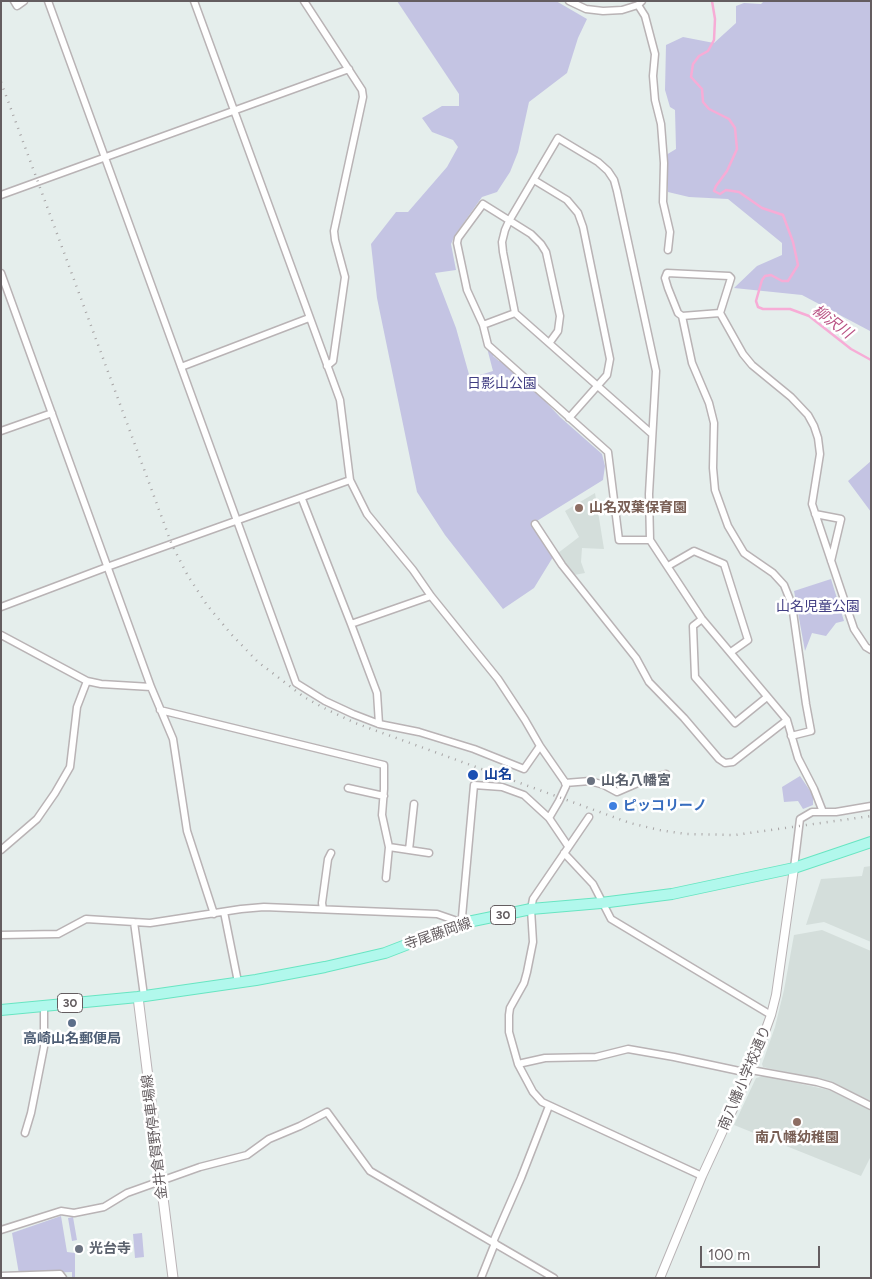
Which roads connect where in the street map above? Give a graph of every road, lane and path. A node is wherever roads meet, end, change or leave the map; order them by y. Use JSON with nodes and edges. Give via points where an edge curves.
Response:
{"nodes":[{"id":1,"x":14,"y":1,"type":"edge"},
{"id":2,"x":24,"y":1,"type":"edge"},
{"id":3,"x":48,"y":1,"type":"edge"},
{"id":4,"x":194,"y":1,"type":"edge"},
{"id":5,"x":304,"y":1,"type":"edge"},
{"id":6,"x":569,"y":1,"type":"edge"},
{"id":7,"x":640,"y":3,"type":"edge"},
{"id":8,"x":348,"y":69,"type":"junction"},
{"id":9,"x":233,"y":110,"type":"junction"},
{"id":10,"x":106,"y":158,"type":"junction"},
{"id":11,"x":534,"y":180,"type":"junction"},
{"id":12,"x":1,"y":195,"type":"edge"},
{"id":13,"x":509,"y":221,"type":"junction"},
{"id":14,"x":668,"y":250,"type":"dead end"},
{"id":15,"x":1,"y":273,"type":"edge"},
{"id":16,"x":515,"y":313,"type":"junction"},
{"id":17,"x":720,"y":313,"type":"junction"},
{"id":18,"x":682,"y":316,"type":"junction"},
{"id":19,"x":309,"y":318,"type":"junction"},
{"id":20,"x":483,"y":325,"type":"junction"},
{"id":21,"x":550,"y":342,"type":"junction"},
{"id":22,"x":327,"y":366,"type":"junction"},
{"id":23,"x":181,"y":367,"type":"junction"},
{"id":24,"x":598,"y":387,"type":"junction"},
{"id":25,"x":52,"y":413,"type":"junction"},
{"id":26,"x":569,"y":418,"type":"junction"},
{"id":27,"x":1,"y":431,"type":"edge"},
{"id":28,"x":652,"y":434,"type":"junction"},
{"id":29,"x":350,"y":480,"type":"junction"},
{"id":30,"x":302,"y":499,"type":"junction"},
{"id":31,"x":815,"y":514,"type":"junction"},
{"id":32,"x":237,"y":522,"type":"junction"},
{"id":33,"x":535,"y":524,"type":"dead end"},
{"id":34,"x":650,"y":540,"type":"junction"},
{"id":35,"x":831,"y":562,"type":"junction"},
{"id":36,"x":668,"y":566,"type":"junction"},
{"id":37,"x":107,"y":567,"type":"junction"},
{"id":38,"x":431,"y":596,"type":"junction"},
{"id":39,"x":784,"y":603,"type":"dead end"},
{"id":40,"x":792,"y":605,"type":"junction"},
{"id":41,"x":1,"y":607,"type":"edge"},
{"id":42,"x":702,"y":619,"type":"junction"},
{"id":43,"x":352,"y":624,"type":"junction"},
{"id":44,"x":1,"y":635,"type":"edge"},
{"id":45,"x":871,"y":650,"type":"edge"},
{"id":46,"x":731,"y":652,"type":"junction"},
{"id":47,"x":88,"y":681,"type":"junction"},
{"id":48,"x":151,"y":687,"type":"junction"},
{"id":49,"x":768,"y":697,"type":"junction"},
{"id":50,"x":160,"y":710,"type":"junction"},
{"id":51,"x":787,"y":720,"type":"junction"},
{"id":52,"x":378,"y":724,"type":"junction"},
{"id":53,"x":791,"y":736,"type":"junction"},
{"id":54,"x":540,"y":746,"type":"junction"},
{"id":55,"x":666,"y":774,"type":"dead end"},
{"id":56,"x":565,"y":783,"type":"junction"},
{"id":57,"x":348,"y":788,"type":"dead end"},
{"id":58,"x":384,"y":796,"type":"junction"},
{"id":59,"x":414,"y":804,"type":"dead end"},
{"id":60,"x":871,"y":806,"type":"edge"},
{"id":61,"x":823,"y":812,"type":"junction"},
{"id":62,"x":589,"y":817,"type":"dead end"},
{"id":63,"x":549,"y":818,"type":"junction"},
{"id":64,"x":871,"y":842,"type":"edge"},
{"id":65,"x":568,"y":846,"type":"junction"},
{"id":66,"x":389,"y":847,"type":"junction"},
{"id":67,"x":1,"y":850,"type":"edge"},
{"id":68,"x":409,"y":850,"type":"junction"},
{"id":69,"x":429,"y":852,"type":"dead end"},
{"id":70,"x":564,"y":853,"type":"junction"},
{"id":71,"x":331,"y":854,"type":"dead end"},
{"id":72,"x":794,"y":868,"type":"junction"},
{"id":73,"x":386,"y":878,"type":"dead end"},
{"id":74,"x":601,"y":903,"type":"junction"},
{"id":75,"x":323,"y":909,"type":"junction"},
{"id":76,"x":531,"y":909,"type":"junction"},
{"id":77,"x":224,"y":912,"type":"junction"},
{"id":78,"x":214,"y":914,"type":"junction"},
{"id":79,"x":134,"y":922,"type":"junction"},
{"id":80,"x":463,"y":923,"type":"junction"},
{"id":81,"x":1,"y":935,"type":"edge"},
{"id":82,"x":238,"y":982,"type":"junction"},
{"id":83,"x":141,"y":996,"type":"junction"},
{"id":84,"x":44,"y":1006,"type":"junction"},
{"id":85,"x":1,"y":1010,"type":"edge"},
{"id":86,"x":771,"y":1015,"type":"junction"},
{"id":87,"x":518,"y":1064,"type":"junction"},
{"id":88,"x":751,"y":1070,"type":"junction"},
{"id":89,"x":549,"y":1106,"type":"junction"},
{"id":90,"x":871,"y":1106,"type":"edge"},
{"id":91,"x":25,"y":1133,"type":"dead end"},
{"id":92,"x":702,"y":1176,"type":"junction"},
{"id":93,"x":160,"y":1182,"type":"junction"},
{"id":94,"x":1,"y":1230,"type":"edge"},
{"id":95,"x":494,"y":1242,"type":"junction"},
{"id":96,"x":1,"y":1276,"type":"edge"},
{"id":97,"x":26,"y":1277,"type":"edge"},
{"id":98,"x":63,"y":1278,"type":"edge"},
{"id":99,"x":173,"y":1278,"type":"edge"},
{"id":100,"x":481,"y":1278,"type":"edge"},
{"id":101,"x":554,"y":1278,"type":"edge"},
{"id":102,"x":660,"y":1278,"type":"edge"}],
"edges":[{"from":1,"to":2,"type":"street","via":[[17,6]]},
{"from":3,"to":10,"type":"street"},
{"from":4,"to":9,"type":"street"},
{"from":5,"to":8,"type":"street"},
{"from":6,"to":7,"type":"street","via":[[586,9],[603,11],[622,10]]},
{"from":7,"to":14,"type":"street","via":[[655,54],[653,76],[664,163],[663,202],[670,232]]},
{"from":8,"to":9,"type":"street"},
{"from":8,"to":22,"type":"street","via":[[362,90],[363,98],[334,231],[345,277],[332,361]]},
{"from":9,"to":10,"type":"street"},
{"from":9,"to":19,"type":"street"},
{"from":10,"to":12,"type":"street"},
{"from":10,"to":23,"type":"street"},
{"from":11,"to":13,"type":"street"},
{"from":11,"to":24,"type":"street","via":[[567,200],[580,219],[610,359],[607,375]]},
{"from":11,"to":28,"type":"street","via":[[558,138],[598,162],[614,180],[656,371]]},
{"from":13,"to":16,"type":"street","via":[[502,242]]},
{"from":13,"to":20,"type":"street","via":[[483,204],[458,238],[467,290]]},
{"from":13,"to":21,"type":"street","via":[[531,234],[546,252],[560,316],[558,331]]},
{"from":15,"to":25,"type":"street"},
{"from":16,"to":20,"type":"street"},
{"from":16,"to":21,"type":"street"},
{"from":17,"to":18,"type":"street"},
{"from":17,"to":18,"type":"street","via":[[729,276],[667,274],[668,288]]},
{"from":17,"to":31,"type":"street","via":[[752,365],[791,397],[814,426],[820,454],[812,504]]},
{"from":18,"to":40,"type":"street","via":[[692,363],[714,423],[715,490],[737,543],[744,553],[773,572],[784,585]]},
{"from":19,"to":22,"type":"street"},
{"from":19,"to":23,"type":"street"},
{"from":20,"to":26,"type":"street","via":[[488,345]]},
{"from":21,"to":24,"type":"street"},
{"from":22,"to":29,"type":"street","via":[[340,400]]},
{"from":23,"to":32,"type":"street"},
{"from":24,"to":26,"type":"street"},
{"from":24,"to":28,"type":"street"},
{"from":25,"to":27,"type":"street"},
{"from":25,"to":37,"type":"street"},
{"from":26,"to":34,"type":"street","via":[[608,452],[619,540]]},
{"from":28,"to":34,"type":"street"},
{"from":29,"to":30,"type":"street"},
{"from":29,"to":38,"type":"street","via":[[367,514]]},
{"from":30,"to":32,"type":"street"},
{"from":30,"to":43,"type":"street"},
{"from":31,"to":35,"type":"street"},
{"from":31,"to":35,"type":"street","via":[[842,519]]},
{"from":32,"to":37,"type":"street"},
{"from":32,"to":52,"type":"street","via":[[296,683]]},
{"from":33,"to":51,"type":"street","via":[[562,565],[636,658],[649,682],[719,759],[725,763],[733,762]]},
{"from":34,"to":36,"type":"street"},
{"from":35,"to":45,"type":"street","via":[[854,629]]},
{"from":36,"to":42,"type":"street"},
{"from":36,"to":46,"type":"street","via":[[694,552],[724,564],[748,640]]},
{"from":37,"to":41,"type":"street"},
{"from":37,"to":48,"type":"street"},
{"from":38,"to":43,"type":"street"},
{"from":38,"to":54,"type":"street","via":[[498,679]]},
{"from":39,"to":40,"type":"street"},
{"from":40,"to":53,"type":"street","via":[[811,731]]},
{"from":42,"to":46,"type":"street"},
{"from":42,"to":49,"type":"street","via":[[693,626],[696,677],[735,723]]},
{"from":43,"to":52,"type":"street","via":[[377,694]]},
{"from":44,"to":47,"type":"street"},
{"from":46,"to":49,"type":"street"},
{"from":47,"to":48,"type":"street"},
{"from":47,"to":67,"type":"street","via":[[77,707],[70,767],[37,819]]},
{"from":48,"to":50,"type":"street"},
{"from":49,"to":51,"type":"street"},
{"from":50,"to":58,"type":"street","via":[[384,765]]},
{"from":50,"to":78,"type":"street","via":[[173,739],[187,831]]},
{"from":51,"to":53,"type":"street"},
{"from":52,"to":54,"type":"street","via":[[419,732],[524,769]]},
{"from":53,"to":61,"type":"street"},
{"from":54,"to":56,"type":"street"},
{"from":55,"to":56,"type":"street","via":[[617,792],[590,781]]},
{"from":56,"to":63,"type":"street","via":[[560,801]]},
{"from":57,"to":58,"type":"street"},
{"from":58,"to":66,"type":"street","via":[[382,815]]},
{"from":59,"to":68,"type":"street"},
{"from":60,"to":61,"type":"street"},
{"from":61,"to":72,"type":"street","via":[[812,812],[800,819]]},
{"from":62,"to":65,"type":"street"},
{"from":63,"to":65,"type":"street"},
{"from":63,"to":80,"type":"street","via":[[524,795],[502,787],[474,785]]},
{"from":64,"to":72,"type":"main road","name":"寺尾藤岡線","number":"30"},
{"from":65,"to":70,"type":"street"},
{"from":66,"to":68,"type":"street"},
{"from":66,"to":73,"type":"street"},
{"from":68,"to":69,"type":"street"},
{"from":70,"to":74,"type":"street","via":[[593,884]]},
{"from":70,"to":76,"type":"street","via":[[533,899]]},
{"from":71,"to":75,"type":"street"},
{"from":72,"to":74,"type":"main road","name":"寺尾藤岡線","number":"30","via":[[672,894]]},
{"from":72,"to":86,"type":"street","name":"南八幡小学校通り"},
{"from":74,"to":76,"type":"main road","name":"寺尾藤岡線","number":"30"},
{"from":74,"to":86,"type":"street","via":[[611,919]]},
{"from":75,"to":77,"type":"street","via":[[264,907]]},
{"from":75,"to":80,"type":"street","via":[[437,914]]},
{"from":76,"to":80,"type":"main road","name":"寺尾藤岡線","number":"30"},
{"from":76,"to":87,"type":"street","via":[[533,942],[527,972],[509,1015],[508,1032]]},
{"from":77,"to":78,"type":"street"},
{"from":77,"to":82,"type":"street"},
{"from":78,"to":79,"type":"street","via":[[150,923]]},
{"from":79,"to":81,"type":"street","via":[[86,919],[58,934]]},
{"from":79,"to":83,"type":"street"},
{"from":80,"to":82,"type":"main road","name":"寺尾藤岡線","number":"30","via":[[384,953]]},
{"from":82,"to":83,"type":"main road","name":"寺尾藤岡線","number":"30"},
{"from":83,"to":84,"type":"main road","name":"寺尾藤岡線","number":"30"},
{"from":83,"to":93,"type":"main road","name":"金井倉賀野停車場線"},
{"from":84,"to":85,"type":"main road","name":"寺尾藤岡線","number":"30"},
{"from":84,"to":91,"type":"street","via":[[43,1055]]},
{"from":86,"to":88,"type":"street","name":"南八幡小学校通り"},
{"from":87,"to":88,"type":"street","via":[[546,1058],[596,1057],[628,1049],[744,1072]]},
{"from":87,"to":89,"type":"street","via":[[533,1092]]},
{"from":88,"to":90,"type":"street","via":[[824,1084]]},
{"from":88,"to":92,"type":"street","name":"南八幡小学校通り"},
{"from":89,"to":92,"type":"street"},
{"from":89,"to":95,"type":"street"},
{"from":92,"to":102,"type":"street","name":"南八幡小学校通り"},
{"from":93,"to":94,"type":"street","via":[[127,1193],[104,1207],[74,1213],[61,1211]]},
{"from":93,"to":95,"type":"street","via":[[247,1155],[269,1139],[328,1112],[370,1171]]},
{"from":93,"to":99,"type":"main road","name":"金井倉賀野停車場線"},
{"from":95,"to":100,"type":"street"},
{"from":95,"to":101,"type":"street"},
{"from":96,"to":97,"type":"street"},
{"from":97,"to":98,"type":"street","via":[[60,1274]]}]}
